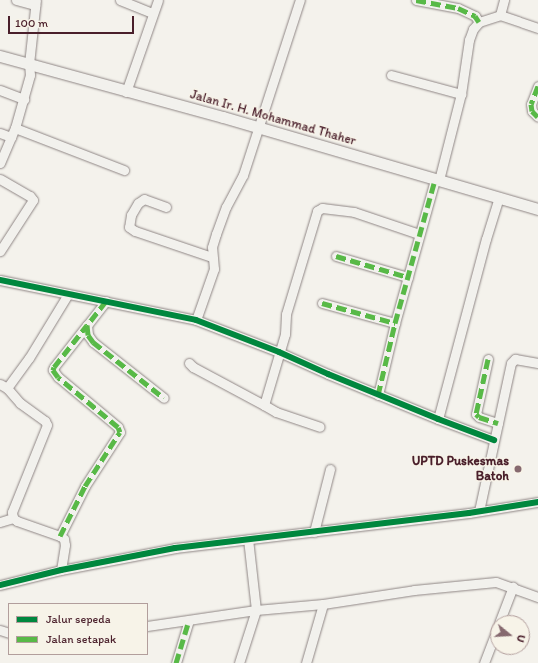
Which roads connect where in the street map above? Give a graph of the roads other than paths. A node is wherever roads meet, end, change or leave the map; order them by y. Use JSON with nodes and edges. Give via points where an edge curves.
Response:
{"nodes":[{"id":1,"x":16,"y":0,"type":"edge"},
{"id":2,"x":120,"y":0,"type":"edge"},
{"id":3,"x":158,"y":0,"type":"edge"},
{"id":4,"x":300,"y":0,"type":"edge"},
{"id":5,"x":416,"y":0,"type":"edge"},
{"id":6,"x":504,"y":0,"type":"edge"},
{"id":7,"x":35,"y":2,"type":"edge"},
{"id":8,"x":152,"y":13,"type":"junction"},
{"id":9,"x":500,"y":15,"type":"junction"},
{"id":10,"x":479,"y":22,"type":"junction"},
{"id":11,"x":538,"y":28,"type":"edge"},
{"id":12,"x":0,"y":56,"type":"edge"},
{"id":13,"x":29,"y":64,"type":"junction"},
{"id":14,"x":391,"y":75,"type":"dead end"},
{"id":15,"x":538,"y":86,"type":"edge"},
{"id":16,"x":0,"y":90,"type":"edge"},
{"id":17,"x":126,"y":92,"type":"junction"},
{"id":18,"x":461,"y":94,"type":"junction"},
{"id":19,"x":24,"y":99,"type":"junction"},
{"id":20,"x":538,"y":117,"type":"edge"},
{"id":21,"x":258,"y":128,"type":"junction"},
{"id":22,"x":0,"y":133,"type":"edge"},
{"id":23,"x":13,"y":133,"type":"junction"},
{"id":24,"x":0,"y":163,"type":"edge"},
{"id":25,"x":124,"y":170,"type":"dead end"},
{"id":26,"x":0,"y":179,"type":"edge"},
{"id":27,"x":437,"y":180,"type":"junction"},
{"id":28,"x":499,"y":197,"type":"junction"},
{"id":29,"x":166,"y":207,"type":"dead end"},
{"id":30,"x":538,"y":208,"type":"edge"},
{"id":31,"x":419,"y":234,"type":"junction"},
{"id":32,"x":0,"y":251,"type":"edge"},
{"id":33,"x":336,"y":256,"type":"dead end"},
{"id":34,"x":212,"y":257,"type":"junction"},
{"id":35,"x":408,"y":277,"type":"junction"},
{"id":36,"x":0,"y":280,"type":"edge"},
{"id":37,"x":68,"y":294,"type":"junction"},
{"id":38,"x":106,"y":301,"type":"junction"},
{"id":39,"x":322,"y":303,"type":"dead end"},
{"id":40,"x":196,"y":320,"type":"junction"},
{"id":41,"x":395,"y":323,"type":"junction"},
{"id":42,"x":87,"y":325,"type":"junction"},
{"id":43,"x":279,"y":352,"type":"junction"},
{"id":44,"x":488,"y":359,"type":"dead end"},
{"id":45,"x":189,"y":362,"type":"dead end"},
{"id":46,"x":538,"y":363,"type":"edge"},
{"id":47,"x":4,"y":386,"type":"edge"},
{"id":48,"x":378,"y":395,"type":"junction"},
{"id":49,"x":164,"y":398,"type":"dead end"},
{"id":50,"x":264,"y":405,"type":"junction"},
{"id":51,"x":438,"y":419,"type":"junction"},
{"id":52,"x":498,"y":423,"type":"junction"},
{"id":53,"x":320,"y":427,"type":"dead end"},
{"id":54,"x":494,"y":440,"type":"junction"},
{"id":55,"x":330,"y":469,"type":"dead end"},
{"id":56,"x":538,"y":502,"type":"edge"},
{"id":57,"x":479,"y":511,"type":"junction"},
{"id":58,"x":13,"y":518,"type":"junction"},
{"id":59,"x":0,"y":522,"type":"edge"},
{"id":60,"x":314,"y":532,"type":"junction"},
{"id":61,"x":60,"y":536,"type":"junction"},
{"id":62,"x":248,"y":539,"type":"junction"},
{"id":63,"x":61,"y":570,"type":"junction"},
{"id":64,"x":0,"y":585,"type":"edge"},
{"id":65,"x":513,"y":587,"type":"junction"},
{"id":66,"x":538,"y":597,"type":"edge"},
{"id":67,"x":323,"y":604,"type":"junction"},
{"id":68,"x":256,"y":610,"type":"junction"},
{"id":69,"x":502,"y":615,"type":"edge"},
{"id":70,"x":189,"y":620,"type":"junction"},
{"id":71,"x":148,"y":626,"type":"edge"},
{"id":72,"x":490,"y":647,"type":"edge"},
{"id":73,"x":176,"y":663,"type":"edge"},
{"id":74,"x":239,"y":663,"type":"edge"},
{"id":75,"x":306,"y":663,"type":"edge"},
{"id":76,"x":484,"y":663,"type":"edge"}],
"edges":[{"from":1,"to":7,"type":"street"},
{"from":2,"to":8,"type":"street"},
{"from":3,"to":8,"type":"street"},
{"from":4,"to":21,"type":"street"},
{"from":5,"to":10,"type":"street","via":[[458,8],[475,16]]},
{"from":6,"to":9,"type":"street"},
{"from":7,"to":13,"type":"street"},
{"from":8,"to":17,"type":"street"},
{"from":9,"to":10,"type":"street"},
{"from":9,"to":11,"type":"street"},
{"from":10,"to":18,"type":"street","via":[[472,29],[469,40]]},
{"from":12,"to":13,"type":"main road","name":"Jalan Ir. H. Mohammad Thaher"},
{"from":13,"to":17,"type":"main road","name":"Jalan Ir. H. Mohammad Thaher"},
{"from":13,"to":19,"type":"street","via":[[30,75]]},
{"from":14,"to":18,"type":"street"},
{"from":15,"to":20,"type":"street","via":[[531,104],[532,111]]},
{"from":16,"to":19,"type":"street"},
{"from":17,"to":21,"type":"main road","name":"Jalan Ir. H. Mohammad Thaher"},
{"from":18,"to":27,"type":"street"},
{"from":19,"to":23,"type":"street"},
{"from":21,"to":27,"type":"main road","name":"Jalan Ir. H. Mohammad Thaher"},
{"from":21,"to":34,"type":"street","via":[[243,176],[226,207],[216,234]]},
{"from":22,"to":23,"type":"street"},
{"from":23,"to":24,"type":"street"},
{"from":23,"to":25,"type":"street"},
{"from":26,"to":32,"type":"street","via":[[33,200]]},
{"from":27,"to":28,"type":"main road","name":"Jalan Ir. H. Mohammad Thaher"},
{"from":27,"to":31,"type":"street"},
{"from":28,"to":30,"type":"main road","name":"Jalan Ir. H. Mohammad Thaher"},
{"from":28,"to":51,"type":"street"},
{"from":29,"to":34,"type":"street","via":[[144,199],[138,203],[131,216],[129,227]]},
{"from":31,"to":35,"type":"street"},
{"from":31,"to":43,"type":"street","via":[[354,212],[319,208],[284,321],[285,334]]},
{"from":33,"to":35,"type":"street"},
{"from":34,"to":40,"type":"street","via":[[214,269]]},
{"from":35,"to":41,"type":"street"},
{"from":36,"to":37,"type":"street"},
{"from":37,"to":38,"type":"street"},
{"from":37,"to":47,"type":"street","via":[[29,358]]},
{"from":38,"to":40,"type":"street"},
{"from":38,"to":42,"type":"street"},
{"from":39,"to":41,"type":"street"},
{"from":40,"to":43,"type":"street"},
{"from":41,"to":48,"type":"street"},
{"from":42,"to":49,"type":"street","via":[[87,332],[93,342]]},
{"from":42,"to":61,"type":"street","via":[[53,370],[118,427],[120,432],[85,486]]},
{"from":43,"to":48,"type":"street"},
{"from":43,"to":50,"type":"street"},
{"from":44,"to":52,"type":"street","via":[[476,414]]},
{"from":45,"to":50,"type":"street","via":[[193,367]]},
{"from":46,"to":52,"type":"street","via":[[515,359],[511,363]]},
{"from":47,"to":58,"type":"street","via":[[47,425],[13,508]]},
{"from":48,"to":51,"type":"street"},
{"from":50,"to":53,"type":"street","via":[[276,412]]},
{"from":51,"to":54,"type":"street"},
{"from":52,"to":54,"type":"street"},
{"from":54,"to":57,"type":"street"},
{"from":55,"to":60,"type":"street"},
{"from":56,"to":57,"type":"street"},
{"from":57,"to":60,"type":"street"},
{"from":58,"to":59,"type":"street"},
{"from":58,"to":61,"type":"street"},
{"from":60,"to":62,"type":"street"},
{"from":61,"to":63,"type":"street","via":[[65,542]]},
{"from":62,"to":63,"type":"street","via":[[175,548]]},
{"from":62,"to":68,"type":"street"},
{"from":63,"to":64,"type":"street"},
{"from":65,"to":66,"type":"street"},
{"from":65,"to":67,"type":"street","via":[[496,582],[414,590]]},
{"from":65,"to":69,"type":"street"},
{"from":67,"to":68,"type":"street"},
{"from":67,"to":75,"type":"street"},
{"from":68,"to":70,"type":"street"},
{"from":68,"to":74,"type":"street"},
{"from":70,"to":71,"type":"street"},
{"from":70,"to":73,"type":"street"},
{"from":72,"to":76,"type":"street"}]}
